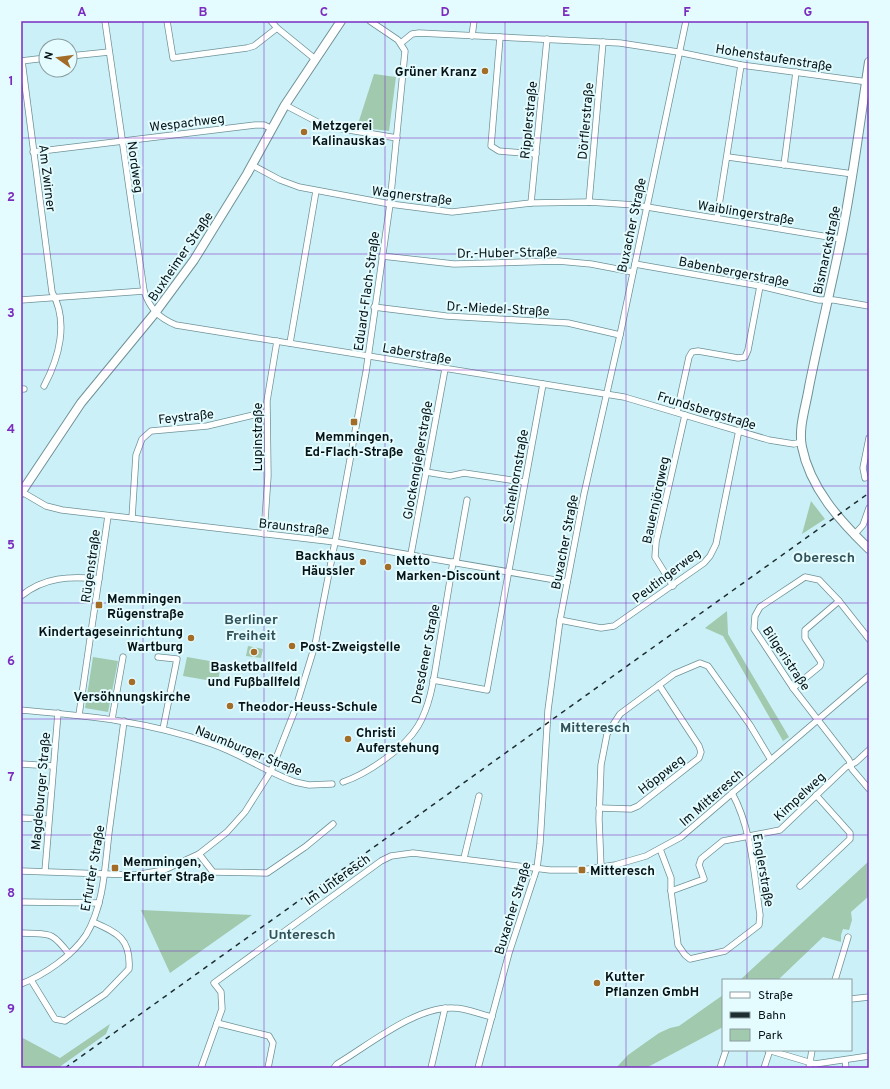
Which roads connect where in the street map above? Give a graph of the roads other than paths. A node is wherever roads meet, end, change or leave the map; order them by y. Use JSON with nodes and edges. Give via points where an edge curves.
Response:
{"nodes":[{"id":1,"x":105,"y":21,"type":"edge"},
{"id":2,"x":167,"y":21,"type":"edge"},
{"id":3,"x":271,"y":21,"type":"edge"},
{"id":4,"x":341,"y":21,"type":"edge"},
{"id":5,"x":370,"y":21,"type":"edge"},
{"id":6,"x":474,"y":21,"type":"edge"},
{"id":7,"x":686,"y":21,"type":"edge"},
{"id":8,"x":277,"y":28,"type":"junction"},
{"id":9,"x":472,"y":36,"type":"junction"},
{"id":10,"x":500,"y":37,"type":"junction"},
{"id":11,"x":547,"y":39,"type":"junction"},
{"id":12,"x":603,"y":42,"type":"junction"},
{"id":13,"x":401,"y":43,"type":"junction"},
{"id":14,"x":109,"y":52,"type":"junction"},
{"id":15,"x":678,"y":52,"type":"junction"},
{"id":16,"x":78,"y":55,"type":"edge"},
{"id":17,"x":38,"y":59,"type":"edge"},
{"id":18,"x":315,"y":59,"type":"junction"},
{"id":19,"x":21,"y":61,"type":"edge"},
{"id":20,"x":869,"y":62,"type":"edge"},
{"id":21,"x":741,"y":65,"type":"junction"},
{"id":22,"x":796,"y":72,"type":"junction"},
{"id":23,"x":868,"y":82,"type":"edge"},
{"id":24,"x":286,"y":104,"type":"junction"},
{"id":25,"x":272,"y":129,"type":"junction"},
{"id":26,"x":397,"y":138,"type":"junction"},
{"id":27,"x":122,"y":141,"type":"junction"},
{"id":28,"x":33,"y":152,"type":"junction"},
{"id":29,"x":536,"y":154,"type":"junction"},
{"id":30,"x":728,"y":157,"type":"junction"},
{"id":31,"x":252,"y":165,"type":"junction"},
{"id":32,"x":784,"y":165,"type":"junction"},
{"id":33,"x":853,"y":174,"type":"junction"},
{"id":34,"x":316,"y":191,"type":"junction"},
{"id":35,"x":589,"y":202,"type":"junction"},
{"id":36,"x":531,"y":203,"type":"junction"},
{"id":37,"x":390,"y":204,"type":"junction"},
{"id":38,"x":646,"y":206,"type":"junction"},
{"id":39,"x":717,"y":218,"type":"junction"},
{"id":40,"x":841,"y":239,"type":"junction"},
{"id":41,"x":382,"y":256,"type":"junction"},
{"id":42,"x":635,"y":264,"type":"junction"},
{"id":43,"x":633,"y":272,"type":"junction"},
{"id":44,"x":760,"y":286,"type":"junction"},
{"id":45,"x":144,"y":291,"type":"junction"},
{"id":46,"x":55,"y":297,"type":"junction"},
{"id":47,"x":21,"y":300,"type":"edge"},
{"id":48,"x":828,"y":300,"type":"junction"},
{"id":49,"x":869,"y":306,"type":"edge"},
{"id":50,"x":374,"y":307,"type":"junction"},
{"id":51,"x":155,"y":313,"type":"junction"},
{"id":52,"x":620,"y":335,"type":"junction"},
{"id":53,"x":276,"y":341,"type":"junction"},
{"id":54,"x":290,"y":343,"type":"junction"},
{"id":55,"x":368,"y":356,"type":"junction"},
{"id":56,"x":445,"y":369,"type":"junction"},
{"id":57,"x":543,"y":384,"type":"junction"},
{"id":58,"x":44,"y":386,"type":"dead end"},
{"id":59,"x":607,"y":394,"type":"junction"},
{"id":60,"x":266,"y":412,"type":"junction"},
{"id":61,"x":676,"y":412,"type":"junction"},
{"id":62,"x":685,"y":414,"type":"junction"},
{"id":63,"x":739,"y":430,"type":"junction"},
{"id":64,"x":869,"y":438,"type":"edge"},
{"id":65,"x":801,"y":442,"type":"junction"},
{"id":66,"x":426,"y":472,"type":"junction"},
{"id":67,"x":865,"y":478,"type":"dead end"},
{"id":68,"x":524,"y":482,"type":"junction"},
{"id":69,"x":21,"y":492,"type":"edge"},
{"id":70,"x":467,"y":500,"type":"dead end"},
{"id":71,"x":869,"y":508,"type":"edge"},
{"id":72,"x":108,"y":516,"type":"junction"},
{"id":73,"x":132,"y":518,"type":"junction"},
{"id":74,"x":264,"y":534,"type":"junction"},
{"id":75,"x":854,"y":535,"type":"junction"},
{"id":76,"x":336,"y":542,"type":"junction"},
{"id":77,"x":869,"y":549,"type":"edge"},
{"id":78,"x":411,"y":554,"type":"junction"},
{"id":79,"x":455,"y":562,"type":"junction"},
{"id":80,"x":509,"y":572,"type":"junction"},
{"id":81,"x":99,"y":579,"type":"junction"},
{"id":82,"x":567,"y":582,"type":"junction"},
{"id":83,"x":673,"y":586,"type":"junction"},
{"id":84,"x":21,"y":596,"type":"edge"},
{"id":85,"x":839,"y":601,"type":"junction"},
{"id":86,"x":560,"y":620,"type":"junction"},
{"id":87,"x":869,"y":639,"type":"edge"},
{"id":88,"x":123,"y":657,"type":"dead end"},
{"id":89,"x":158,"y":657,"type":"dead end"},
{"id":90,"x":869,"y":676,"type":"edge"},
{"id":91,"x":433,"y":680,"type":"junction"},
{"id":92,"x":659,"y":685,"type":"junction"},
{"id":93,"x":793,"y":688,"type":"junction"},
{"id":94,"x":21,"y":710,"type":"edge"},
{"id":95,"x":58,"y":713,"type":"junction"},
{"id":96,"x":79,"y":715,"type":"junction"},
{"id":97,"x":112,"y":718,"type":"junction"},
{"id":98,"x":124,"y":720,"type":"junction"},
{"id":99,"x":817,"y":720,"type":"junction"},
{"id":100,"x":163,"y":729,"type":"junction"},
{"id":101,"x":869,"y":750,"type":"edge"},
{"id":102,"x":771,"y":760,"type":"junction"},
{"id":103,"x":21,"y":764,"type":"edge"},
{"id":104,"x":851,"y":764,"type":"junction"},
{"id":105,"x":53,"y":766,"type":"junction"},
{"id":106,"x":271,"y":771,"type":"junction"},
{"id":107,"x":343,"y":782,"type":"dead end"},
{"id":108,"x":332,"y":784,"type":"dead end"},
{"id":109,"x":869,"y":789,"type":"edge"},
{"id":110,"x":732,"y":793,"type":"junction"},
{"id":111,"x":816,"y":795,"type":"junction"},
{"id":112,"x":479,"y":796,"type":"dead end"},
{"id":113,"x":600,"y":808,"type":"junction"},
{"id":114,"x":21,"y":818,"type":"edge"},
{"id":115,"x":48,"y":819,"type":"junction"},
{"id":116,"x":332,"y":824,"type":"dead end"},
{"id":117,"x":748,"y":836,"type":"junction"},
{"id":118,"x":660,"y":849,"type":"junction"},
{"id":119,"x":199,"y":854,"type":"junction"},
{"id":120,"x":464,"y":858,"type":"junction"},
{"id":121,"x":537,"y":868,"type":"junction"},
{"id":122,"x":601,"y":868,"type":"junction"},
{"id":123,"x":21,"y":871,"type":"edge"},
{"id":124,"x":45,"y":871,"type":"junction"},
{"id":125,"x":104,"y":873,"type":"junction"},
{"id":126,"x":800,"y":886,"type":"dead end"},
{"id":127,"x":671,"y":891,"type":"junction"},
{"id":128,"x":21,"y":902,"type":"edge"},
{"id":129,"x":98,"y":903,"type":"junction"},
{"id":130,"x":93,"y":922,"type":"junction"},
{"id":131,"x":21,"y":933,"type":"edge"},
{"id":132,"x":848,"y":937,"type":"dead end"},
{"id":133,"x":69,"y":954,"type":"junction"},
{"id":134,"x":835,"y":979,"type":"edge"},
{"id":135,"x":31,"y":980,"type":"junction"},
{"id":136,"x":21,"y":984,"type":"edge"},
{"id":137,"x":869,"y":996,"type":"edge"},
{"id":138,"x":852,"y":999,"type":"edge"},
{"id":139,"x":445,"y":1008,"type":"junction"},
{"id":140,"x":492,"y":1017,"type":"junction"},
{"id":141,"x":217,"y":1023,"type":"junction"},
{"id":142,"x":726,"y":1051,"type":"edge"},
{"id":143,"x":769,"y":1051,"type":"edge"},
{"id":144,"x":772,"y":1051,"type":"edge"},
{"id":145,"x":812,"y":1051,"type":"edge"},
{"id":146,"x":869,"y":1056,"type":"edge"},
{"id":147,"x":845,"y":1060,"type":"junction"},
{"id":148,"x":809,"y":1066,"type":"edge"},
{"id":149,"x":201,"y":1068,"type":"edge"},
{"id":150,"x":268,"y":1068,"type":"edge"},
{"id":151,"x":334,"y":1068,"type":"edge"},
{"id":152,"x":431,"y":1068,"type":"edge"},
{"id":153,"x":478,"y":1068,"type":"edge"},
{"id":154,"x":720,"y":1068,"type":"edge"},
{"id":155,"x":764,"y":1068,"type":"edge"},
{"id":156,"x":846,"y":1068,"type":"edge"}],
"edges":[{"from":1,"to":14,"type":"street","name":"Nordweg"},
{"from":2,"to":8,"type":"street","via":[[173,58],[254,46]]},
{"from":3,"to":8,"type":"street"},
{"from":4,"to":18,"type":"main road","name":"Buxheimer Straße"},
{"from":5,"to":13,"type":"street"},
{"from":6,"to":9,"type":"street"},
{"from":7,"to":15,"type":"street","name":"Buxacher Straße"},
{"from":8,"to":18,"type":"street"},
{"from":9,"to":10,"type":"street","name":"Hohenstaufenstraße"},
{"from":9,"to":13,"type":"street","name":"Hohenstaufenstraße","via":[[416,33]]},
{"from":10,"to":11,"type":"street","name":"Hohenstaufenstraße"},
{"from":10,"to":29,"type":"street","via":[[491,146],[498,151]]},
{"from":11,"to":12,"type":"street","name":"Hohenstaufenstraße"},
{"from":11,"to":29,"type":"street","name":"Ripplerstraße"},
{"from":12,"to":15,"type":"street","name":"Hohenstaufenstraße"},
{"from":12,"to":35,"type":"street","name":"Dörflerstraße"},
{"from":13,"to":26,"type":"street","name":"Eduard-Flach-Straße","via":[[405,57]]},
{"from":14,"to":16,"type":"street"},
{"from":14,"to":27,"type":"street","name":"Nordweg"},
{"from":15,"to":21,"type":"street","name":"Hohenstaufenstraße"},
{"from":15,"to":38,"type":"street","name":"Buxacher Straße"},
{"from":17,"to":19,"type":"street"},
{"from":18,"to":24,"type":"main road","name":"Buxheimer Straße"},
{"from":19,"to":28,"type":"street","name":"Am Zwirner"},
{"from":20,"to":23,"type":"main road","name":"Bismarckstraße"},
{"from":21,"to":22,"type":"street","name":"Hohenstaufenstraße"},
{"from":21,"to":30,"type":"street"},
{"from":22,"to":23,"type":"street","name":"Hohenstaufenstraße"},
{"from":22,"to":32,"type":"street"},
{"from":23,"to":33,"type":"main road","name":"Bismarckstraße"},
{"from":24,"to":25,"type":"main road","name":"Buxheimer Straße"},
{"from":24,"to":26,"type":"street","via":[[325,126]]},
{"from":25,"to":27,"type":"street","name":"Wespachweg","via":[[255,124]]},
{"from":25,"to":31,"type":"main road","name":"Buxheimer Straße"},
{"from":26,"to":37,"type":"street","name":"Eduard-Flach-Straße"},
{"from":27,"to":28,"type":"street","name":"Wespachweg"},
{"from":27,"to":45,"type":"street","name":"Nordweg"},
{"from":28,"to":46,"type":"street","name":"Am Zwirner","via":[[52,292]]},
{"from":29,"to":36,"type":"street","name":"Ripplerstraße"},
{"from":30,"to":32,"type":"street"},
{"from":30,"to":39,"type":"street"},
{"from":31,"to":34,"type":"street","name":"Wagnerstraße","via":[[286,183]]},
{"from":31,"to":51,"type":"main road","name":"Buxheimer Straße","via":[[194,260]]},
{"from":32,"to":33,"type":"street"},
{"from":33,"to":40,"type":"main road","name":"Bismarckstraße"},
{"from":34,"to":37,"type":"street","name":"Wagnerstraße"},
{"from":34,"to":54,"type":"street"},
{"from":35,"to":36,"type":"street","name":"Wagnerstraße"},
{"from":35,"to":38,"type":"street","name":"Wagnerstraße"},
{"from":36,"to":37,"type":"street","name":"Wagnerstraße","via":[[452,212]]},
{"from":37,"to":41,"type":"street","name":"Eduard-Flach-Straße"},
{"from":38,"to":39,"type":"street","name":"Waiblingerstraße"},
{"from":38,"to":42,"type":"street","name":"Buxacher Straße"},
{"from":39,"to":40,"type":"street","name":"Waiblingerstraße"},
{"from":40,"to":48,"type":"main road","name":"Bismarckstraße"},
{"from":41,"to":43,"type":"street","name":"Dr.-Huber-Straße","via":[[454,264],[558,261]]},
{"from":41,"to":50,"type":"street","name":"Eduard-Flach-Straße"},
{"from":42,"to":43,"type":"street","name":"Buxacher Straße"},
{"from":42,"to":44,"type":"street","name":"Babenbergerstraße"},
{"from":43,"to":52,"type":"street","name":"Buxacher Straße"},
{"from":44,"to":48,"type":"street","name":"Babenbergerstraße"},
{"from":44,"to":61,"type":"street","via":[[745,357],[692,352]]},
{"from":45,"to":46,"type":"street"},
{"from":45,"to":51,"type":"street","name":"Nordweg"},
{"from":46,"to":47,"type":"street"},
{"from":46,"to":58,"type":"street","name":"Am Zwirner","via":[[60,340],[55,363]]},
{"from":48,"to":49,"type":"street","name":"Babenbergerstraße"},
{"from":48,"to":65,"type":"main road","name":"Bismarckstraße","via":[[807,397]]},
{"from":50,"to":52,"type":"street","name":"Dr.-Miedel-Straße","via":[[446,316],[568,323]]},
{"from":50,"to":55,"type":"street","name":"Eduard-Flach-Straße"},
{"from":51,"to":53,"type":"street","name":"Laberstraße","via":[[176,325]]},
{"from":51,"to":69,"type":"main road","name":"Buxheimer Straße","via":[[81,403]]},
{"from":52,"to":59,"type":"street","name":"Buxacher Straße"},
{"from":53,"to":54,"type":"street","name":"Laberstraße"},
{"from":53,"to":60,"type":"street","name":"Lupinstraße"},
{"from":54,"to":55,"type":"street","name":"Laberstraße"},
{"from":55,"to":56,"type":"street","name":"Laberstraße"},
{"from":55,"to":76,"type":"street","name":"Eduard-Flach-Straße"},
{"from":56,"to":57,"type":"street","name":"Laberstraße"},
{"from":56,"to":66,"type":"street","name":"Glockengießerstraße"},
{"from":57,"to":59,"type":"street","name":"Laberstraße"},
{"from":57,"to":68,"type":"street","name":"Schelhornstraße"},
{"from":59,"to":61,"type":"street","name":"Frundsbergstraße"},
{"from":59,"to":82,"type":"street","name":"Buxacher Straße"},
{"from":60,"to":73,"type":"street","name":"Feystraße","via":[[211,426],[162,430],[146,434],[138,445],[136,455]]},
{"from":60,"to":74,"type":"street","name":"Lupinstraße","via":[[268,476]]},
{"from":61,"to":62,"type":"street","name":"Frundsbergstraße"},
{"from":62,"to":63,"type":"street","name":"Frundsbergstraße"},
{"from":62,"to":83,"type":"street","name":"Bauernjörgweg","via":[[656,542],[655,557]]},
{"from":63,"to":65,"type":"street","name":"Frundsbergstraße","via":[[779,442]]},
{"from":63,"to":83,"type":"street","name":"Peutingerweg","via":[[716,544],[704,563]]},
{"from":64,"to":67,"type":"street","via":[[863,468]]},
{"from":65,"to":75,"type":"main road","via":[[805,460],[820,491]]},
{"from":66,"to":68,"type":"street","via":[[450,476],[464,473]]},
{"from":66,"to":78,"type":"street","name":"Glockengießerstraße"},
{"from":68,"to":80,"type":"street","name":"Schelhornstraße"},
{"from":69,"to":72,"type":"street","name":"Braunstraße","via":[[51,508]]},
{"from":70,"to":79,"type":"street","name":"Dresdener Straße"},
{"from":71,"to":75,"type":"street","via":[[863,525]]},
{"from":72,"to":73,"type":"street","name":"Braunstraße"},
{"from":72,"to":81,"type":"street","name":"Rügenstraße"},
{"from":73,"to":74,"type":"street","name":"Braunstraße"},
{"from":74,"to":76,"type":"street","name":"Braunstraße"},
{"from":75,"to":77,"type":"main road"},
{"from":76,"to":78,"type":"street","name":"Braunstraße"},
{"from":76,"to":106,"type":"street","name":"Eduard-Flach-Straße","via":[[315,645],[296,710]]},
{"from":78,"to":79,"type":"street","name":"Braunstraße"},
{"from":79,"to":80,"type":"street","name":"Braunstraße"},
{"from":79,"to":91,"type":"street","name":"Dresdener Straße"},
{"from":80,"to":82,"type":"street","name":"Braunstraße"},
{"from":80,"to":91,"type":"street","name":"Schelhornstraße","via":[[487,690]]},
{"from":81,"to":84,"type":"street","via":[[49,580]]},
{"from":81,"to":96,"type":"street","name":"Rügenstraße"},
{"from":82,"to":86,"type":"street","name":"Buxacher Straße"},
{"from":83,"to":86,"type":"street","name":"Peutingerweg","via":[[608,628]]},
{"from":85,"to":87,"type":"street","name":"Bilgeristraße"},
{"from":85,"to":93,"type":"street","via":[[805,630],[805,638],[821,662],[820,666]]},
{"from":85,"to":93,"type":"street","name":"Bilgeristraße","via":[[819,580],[805,576],[760,607],[755,616],[754,629]]},
{"from":86,"to":121,"type":"street","name":"Buxacher Straße","via":[[548,706]]},
{"from":88,"to":97,"type":"street"},
{"from":89,"to":100,"type":"street","via":[[177,659]]},
{"from":90,"to":99,"type":"street","name":"Im Mitteresch"},
{"from":91,"to":107,"type":"street","name":"Dresdener Straße","via":[[425,712],[409,738],[368,769]]},
{"from":92,"to":102,"type":"street","via":[[674,674],[700,663],[708,666],[750,725]]},
{"from":92,"to":113,"type":"street","via":[[620,714],[608,734],[601,765]]},
{"from":92,"to":113,"type":"street","name":"Höppweg","via":[[699,746],[699,758],[638,806],[631,809]]},
{"from":93,"to":99,"type":"street","name":"Bilgeristraße"},
{"from":94,"to":95,"type":"street","name":"Naumburger Straße"},
{"from":95,"to":96,"type":"street","name":"Naumburger Straße"},
{"from":95,"to":105,"type":"street","name":"Magdeburger Straße"},
{"from":96,"to":97,"type":"street","name":"Naumburger Straße"},
{"from":97,"to":98,"type":"street","name":"Naumburger Straße"},
{"from":98,"to":100,"type":"street","name":"Naumburger Straße"},
{"from":98,"to":125,"type":"street","name":"Erfurter Straße"},
{"from":99,"to":102,"type":"street","name":"Im Mitteresch"},
{"from":99,"to":104,"type":"street","name":"Bilgeristraße"},
{"from":100,"to":106,"type":"street","name":"Naumburger Straße","via":[[213,744]]},
{"from":101,"to":104,"type":"street","name":"Kimpelweg"},
{"from":102,"to":110,"type":"street","name":"Im Mitteresch"},
{"from":103,"to":105,"type":"street"},
{"from":104,"to":109,"type":"street","name":"Bilgeristraße"},
{"from":104,"to":111,"type":"street","name":"Kimpelweg"},
{"from":105,"to":115,"type":"street","name":"Magdeburger Straße"},
{"from":106,"to":108,"type":"street","name":"Naumburger Straße","via":[[302,784]]},
{"from":106,"to":119,"type":"street","name":"Eduard-Flach-Straße","via":[[245,812],[227,832]]},
{"from":110,"to":117,"type":"street","name":"Englerstraße","via":[[740,807]]},
{"from":110,"to":118,"type":"street","name":"Im Mitteresch","via":[[681,837]]},
{"from":111,"to":117,"type":"street","name":"Kimpelweg","via":[[780,830]]},
{"from":111,"to":126,"type":"street","via":[[850,833],[850,839]]},
{"from":112,"to":120,"type":"street"},
{"from":113,"to":122,"type":"street"},
{"from":114,"to":115,"type":"street"},
{"from":115,"to":124,"type":"street","name":"Magdeburger Straße"},
{"from":116,"to":119,"type":"street","via":[[305,847],[267,873],[213,872]]},
{"from":117,"to":127,"type":"street","name":"Kimpelweg","via":[[724,841],[701,859],[699,865],[704,879]]},
{"from":117,"to":127,"type":"street","name":"Englerstraße","via":[[760,915],[759,925],[735,944],[725,951],[690,959],[685,955],[678,945]]},
{"from":118,"to":122,"type":"street","name":"Im Mitteresch","via":[[639,859]]},
{"from":118,"to":127,"type":"street","name":"Englerstraße","via":[[672,878]]},
{"from":119,"to":125,"type":"street","name":"Eduard-Flach-Straße","via":[[164,870],[135,875]]},
{"from":120,"to":121,"type":"street","name":"Im Unteresch"},
{"from":120,"to":141,"type":"street","name":"Im Unteresch","via":[[403,853],[391,856],[366,871],[214,983],[222,998]]},
{"from":121,"to":122,"type":"street","name":"Im Mitteresch"},
{"from":121,"to":140,"type":"street","name":"Buxacher Straße"},
{"from":123,"to":124,"type":"street","name":"Eduard-Flach-Straße"},
{"from":124,"to":125,"type":"street","name":"Eduard-Flach-Straße"},
{"from":125,"to":129,"type":"street","name":"Erfurter Straße"},
{"from":128,"to":129,"type":"street"},
{"from":129,"to":130,"type":"street","name":"Erfurter Straße"},
{"from":130,"to":133,"type":"street","name":"Erfurter Straße","via":[[81,942]]},
{"from":130,"to":135,"type":"street","via":[[112,930],[128,947],[129,969],[105,994],[65,1021],[54,1019]]},
{"from":131,"to":133,"type":"street","via":[[50,935],[58,940]]},
{"from":132,"to":134,"type":"street"},
{"from":133,"to":135,"type":"street","name":"Erfurter Straße"},
{"from":135,"to":136,"type":"street","name":"Erfurter Straße"},
{"from":137,"to":138,"type":"street"},
{"from":139,"to":140,"type":"street","via":[[460,1008]]},
{"from":139,"to":151,"type":"street","via":[[424,1013],[405,1022]]},
{"from":139,"to":152,"type":"street"},
{"from":140,"to":153,"type":"street","name":"Buxacher Straße"},
{"from":141,"to":149,"type":"street"},
{"from":141,"to":150,"type":"street","via":[[269,1036],[274,1043]]},
{"from":142,"to":154,"type":"street"},
{"from":143,"to":155,"type":"street"},
{"from":144,"to":148,"type":"street"},
{"from":145,"to":148,"type":"street"},
{"from":146,"to":147,"type":"street"},
{"from":147,"to":148,"type":"street"},
{"from":147,"to":156,"type":"street"}]}
